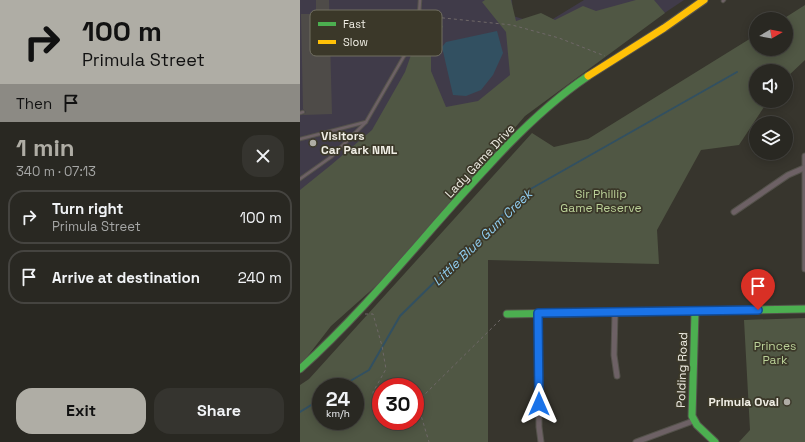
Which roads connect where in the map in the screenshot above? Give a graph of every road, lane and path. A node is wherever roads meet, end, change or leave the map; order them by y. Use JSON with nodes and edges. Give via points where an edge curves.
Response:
{"nodes":[{"id":1,"x":420,"y":0,"type":"edge"},
{"id":2,"x":704,"y":0,"type":"edge"},
{"id":3,"x":419,"y":10,"type":"edge"},
{"id":4,"x":442,"y":17,"type":"edge"},
{"id":5,"x":404,"y":56,"type":"edge"},
{"id":6,"x":613,"y":61,"type":"junction"},
{"id":7,"x":366,"y":122,"type":"junction"},
{"id":8,"x":300,"y":139,"type":"edge"},
{"id":9,"x":805,"y":156,"type":"edge"},
{"id":10,"x":804,"y":168,"type":"edge"},
{"id":11,"x":300,"y":179,"type":"edge"},
{"id":12,"x":734,"y":212,"type":"dead end"},
{"id":13,"x":805,"y":269,"type":"edge"},
{"id":14,"x":805,"y":309,"type":"edge"},
{"id":15,"x":615,"y":312,"type":"junction"},
{"id":16,"x":695,"y":312,"type":"junction"},
{"id":17,"x":538,"y":313,"type":"junction"},
{"id":18,"x":507,"y":314,"type":"joint"},
{"id":19,"x":355,"y":315,"type":"junction"},
{"id":20,"x":300,"y":369,"type":"edge"},
{"id":21,"x":616,"y":376,"type":"dead end"},
{"id":22,"x":381,"y":378,"type":"edge"},
{"id":23,"x":424,"y":396,"type":"edge"},
{"id":24,"x":693,"y":421,"type":"junction"},
{"id":25,"x":424,"y":424,"type":"edge"},
{"id":26,"x":429,"y":442,"type":"edge"},
{"id":27,"x":541,"y":442,"type":"edge"},
{"id":28,"x":636,"y":442,"type":"edge"},
{"id":29,"x":715,"y":442,"type":"edge"}],
"edges":[{"from":1,"to":3,"type":"lane"},
{"from":2,"to":6,"type":"main road","name":"Lady Game Drive"},
{"from":4,"to":6,"type":"path","via":[[512,25],[582,46]]},
{"from":5,"to":7,"type":"lane"},
{"from":6,"to":19,"type":"main road","name":"Lady Game Drive","via":[[561,96],[512,140]]},
{"from":7,"to":8,"type":"lane"},
{"from":7,"to":11,"type":"lane","via":[[331,157]]},
{"from":9,"to":10,"type":"street"},
{"from":10,"to":12,"type":"street","via":[[788,175]]},
{"from":10,"to":13,"type":"street"},
{"from":14,"to":16,"type":"main road"},
{"from":15,"to":16,"type":"main road"},
{"from":15,"to":17,"type":"main road"},
{"from":15,"to":21,"type":"street"},
{"from":16,"to":24,"type":"main road","name":"Polding Road","via":[[691,409]]},
{"from":17,"to":18,"type":"main road"},
{"from":17,"to":27,"type":"street"},
{"from":18,"to":23,"type":"path"},
{"from":19,"to":20,"type":"main road","name":"Lady Game Drive"},
{"from":19,"to":22,"type":"path","via":[[372,314],[386,369]]},
{"from":24,"to":28,"type":"street"},
{"from":24,"to":29,"type":"main road","name":"Polding Road"},
{"from":25,"to":26,"type":"path"}]}
